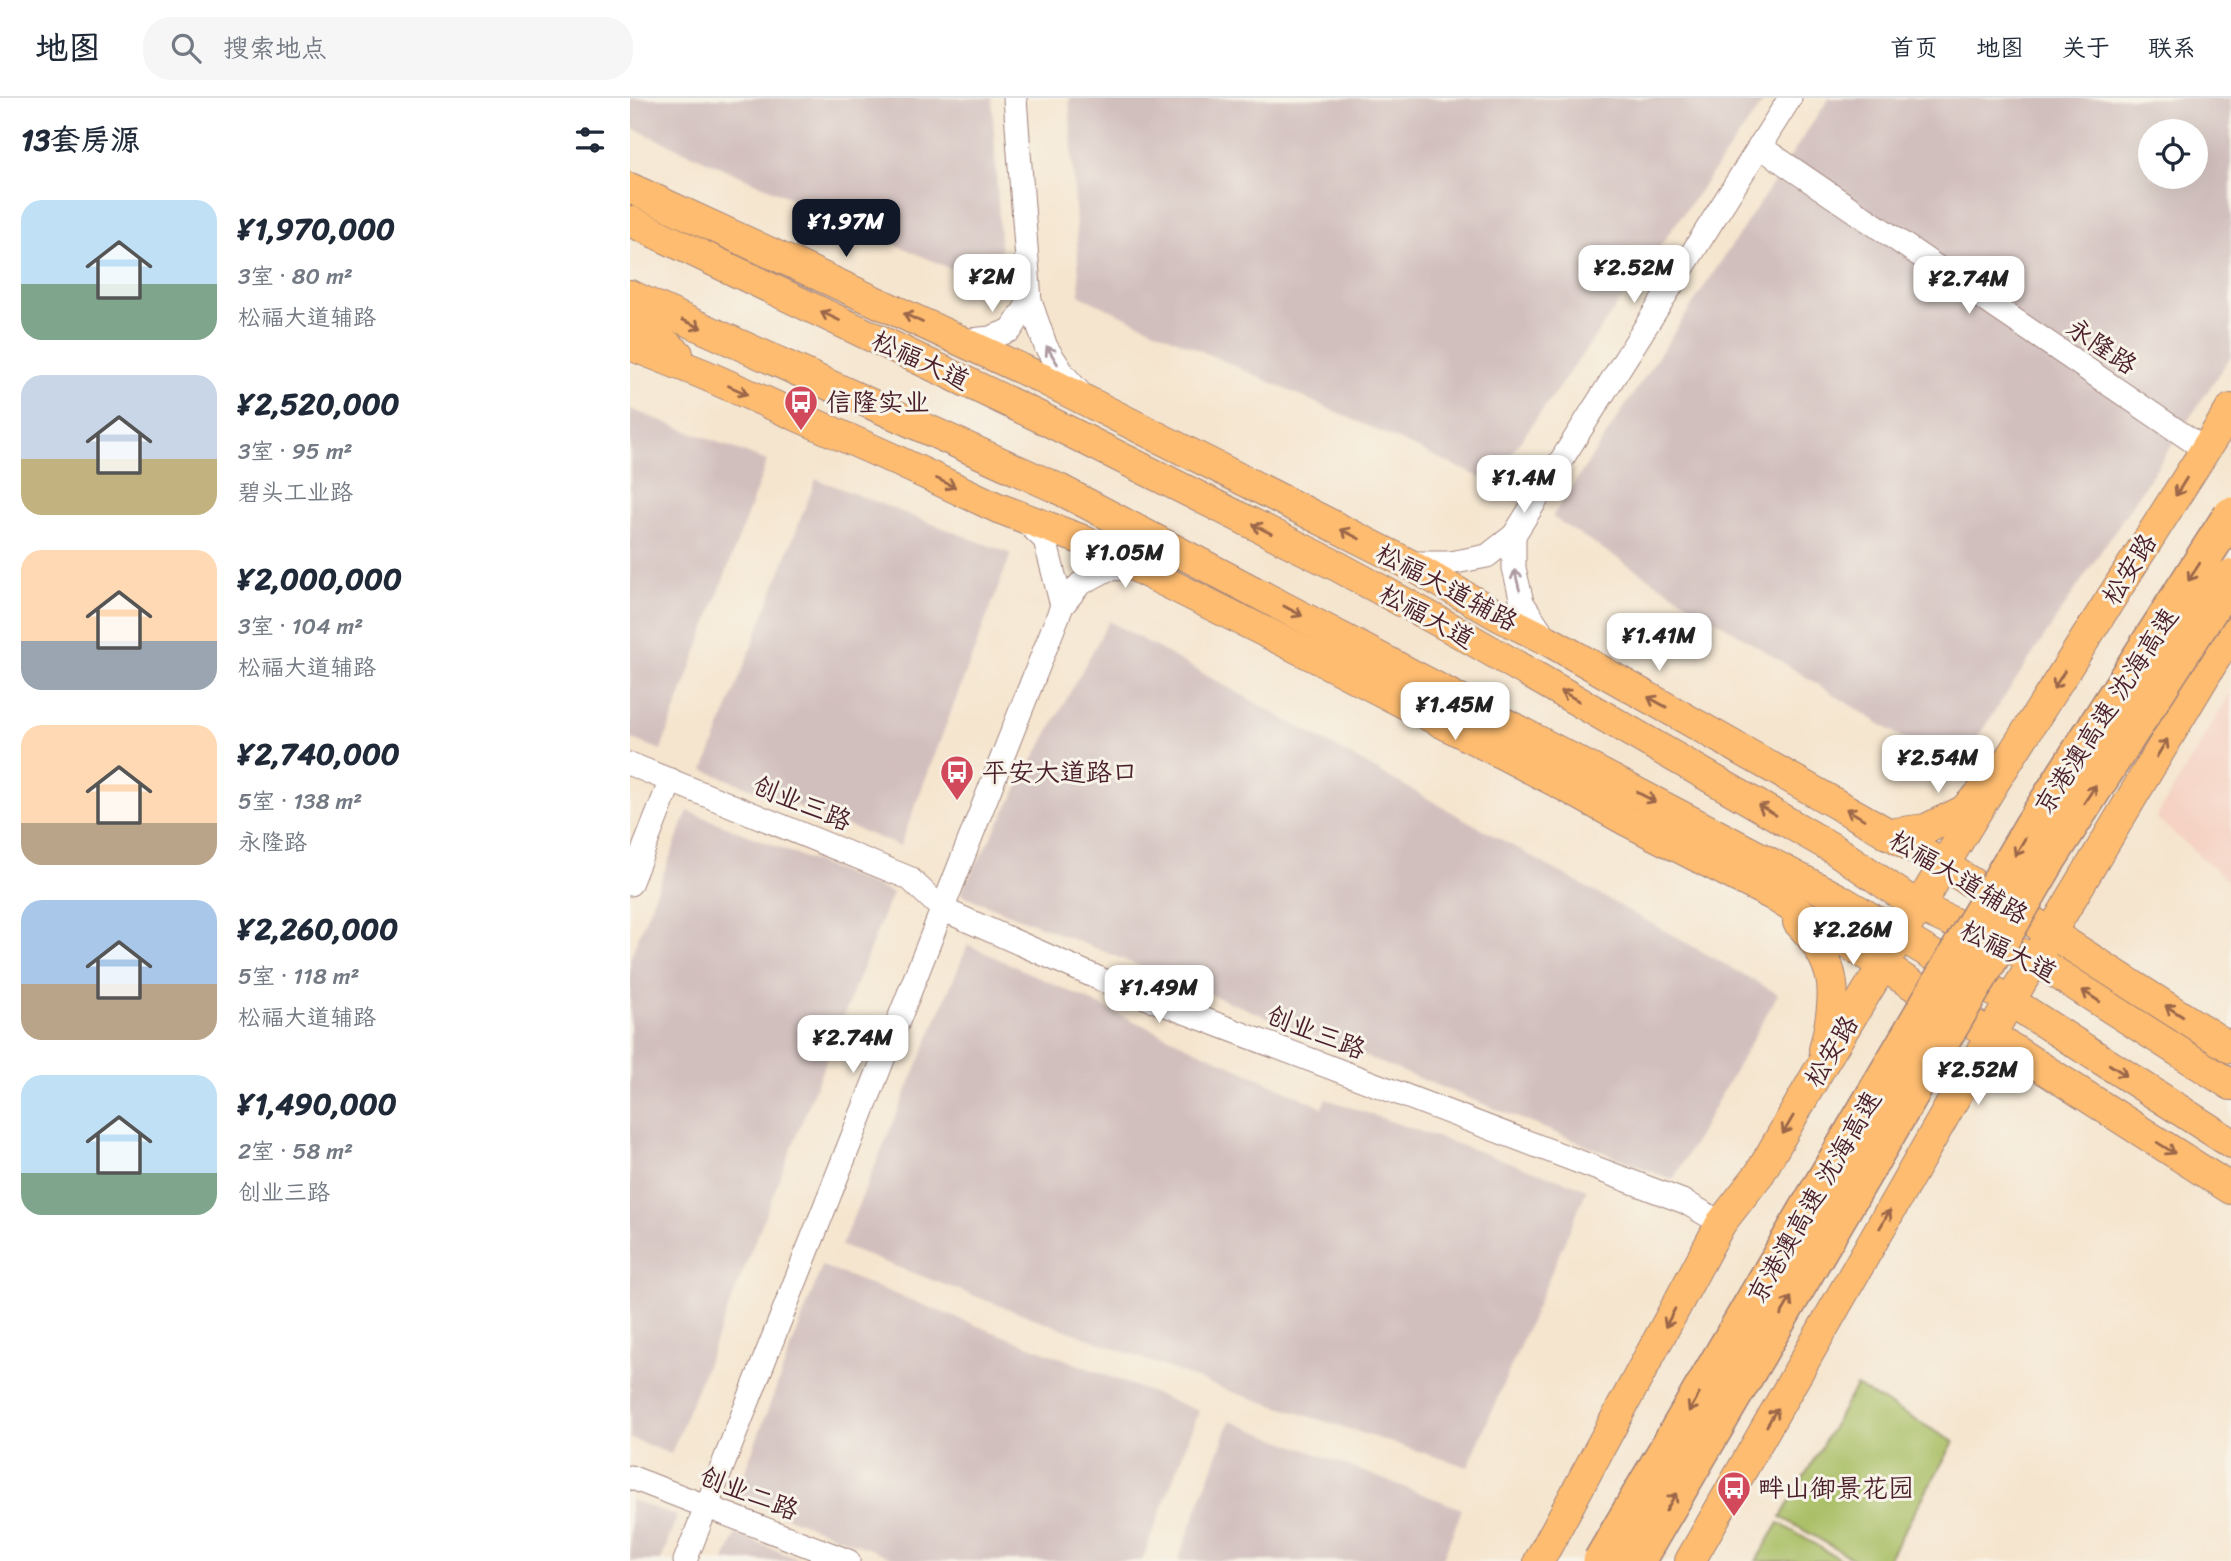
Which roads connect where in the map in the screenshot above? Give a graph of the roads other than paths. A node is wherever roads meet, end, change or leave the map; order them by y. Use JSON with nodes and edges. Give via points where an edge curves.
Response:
{"nodes":[{"id":1,"x":1015,"y":98,"type":"edge"},
{"id":2,"x":1790,"y":98,"type":"edge"},
{"id":3,"x":1759,"y":146,"type":"junction"},
{"id":4,"x":630,"y":188,"type":"edge"},
{"id":5,"x":630,"y":215,"type":"edge"},
{"id":6,"x":630,"y":221,"type":"edge"},
{"id":7,"x":741,"y":238,"type":"junction"},
{"id":8,"x":630,"y":295,"type":"edge"},
{"id":9,"x":1030,"y":301,"type":"junction"},
{"id":10,"x":630,"y":314,"type":"edge"},
{"id":11,"x":962,"y":341,"type":"junction"},
{"id":12,"x":630,"y":345,"type":"edge"},
{"id":13,"x":703,"y":374,"type":"junction"},
{"id":14,"x":1087,"y":401,"type":"junction"},
{"id":15,"x":2231,"y":409,"type":"edge"},
{"id":16,"x":2204,"y":449,"type":"junction"},
{"id":17,"x":2231,"y":515,"type":"edge"},
{"id":18,"x":1020,"y":516,"type":"junction"},
{"id":19,"x":1514,"y":535,"type":"junction"},
{"id":20,"x":1407,"y":563,"type":"junction"},
{"id":21,"x":1337,"y":566,"type":"junction"},
{"id":22,"x":1139,"y":568,"type":"junction"},
{"id":23,"x":2231,"y":577,"type":"edge"},
{"id":24,"x":1062,"y":606,"type":"junction"},
{"id":25,"x":1499,"y":616,"type":"junction"},
{"id":26,"x":2231,"y":632,"type":"edge"},
{"id":27,"x":1547,"y":640,"type":"junction"},
{"id":28,"x":1317,"y":658,"type":"junction"},
{"id":29,"x":1402,"y":669,"type":"junction"},
{"id":30,"x":1493,"y":730,"type":"junction"},
{"id":31,"x":630,"y":764,"type":"edge"},
{"id":32,"x":1997,"y":778,"type":"junction"},
{"id":33,"x":1611,"y":779,"type":"junction"},
{"id":34,"x":671,"y":780,"type":"junction"},
{"id":35,"x":1627,"y":821,"type":"junction"},
{"id":36,"x":1887,"y":834,"type":"junction"},
{"id":37,"x":1944,"y":865,"type":"junction"},
{"id":38,"x":630,"y":884,"type":"edge"},
{"id":39,"x":1773,"y":896,"type":"junction"},
{"id":40,"x":1919,"y":907,"type":"junction"},
{"id":41,"x":942,"y":909,"type":"junction"},
{"id":42,"x":2051,"y":933,"type":"junction"},
{"id":43,"x":1901,"y":937,"type":"junction"},
{"id":44,"x":2034,"y":959,"type":"junction"},
{"id":45,"x":1883,"y":967,"type":"junction"},
{"id":46,"x":2010,"y":1001,"type":"junction"},
{"id":47,"x":1990,"y":1036,"type":"junction"},
{"id":48,"x":2231,"y":1048,"type":"edge"},
{"id":49,"x":1819,"y":1070,"type":"junction"},
{"id":50,"x":2231,"y":1085,"type":"edge"},
{"id":51,"x":2231,"y":1143,"type":"edge"},
{"id":52,"x":2231,"y":1189,"type":"edge"},
{"id":53,"x":1721,"y":1223,"type":"junction"},
{"id":54,"x":630,"y":1477,"type":"edge"},
{"id":55,"x":706,"y":1506,"type":"junction"},
{"id":56,"x":685,"y":1561,"type":"edge"},
{"id":57,"x":848,"y":1561,"type":"edge"},
{"id":58,"x":1539,"y":1561,"type":"edge"},
{"id":59,"x":1601,"y":1561,"type":"edge"},
{"id":60,"x":1637,"y":1561,"type":"edge"},
{"id":61,"x":1690,"y":1561,"type":"edge"}],
"edges":[{"from":1,"to":9,"type":"street"},
{"from":2,"to":3,"type":"street"},
{"from":3,"to":16,"type":"street","name":"永隆路"},
{"from":3,"to":19,"type":"street"},
{"from":4,"to":7,"type":"main road","name":"松福大道辅路"},
{"from":5,"to":7,"type":"main road"},
{"from":21,"to":6,"type":"main road","name":"松福大道","one_way":true,"via":[[1046,420]]},
{"from":11,"to":7,"type":"main road","name":"松福大道辅路","one_way":true},
{"from":8,"to":29,"type":"main road","name":"松福大道","one_way":true,"via":[[1059,489]]},
{"from":9,"to":11,"type":"street","via":[[1011,330]]},
{"from":14,"to":9,"type":"street","one_way":true,"via":[[1046,347]]},
{"from":10,"to":13,"type":"main road"},
{"from":11,"to":14,"type":"main road","name":"松福大道辅路"},
{"from":12,"to":13,"type":"main road"},
{"from":13,"to":18,"type":"main road","one_way":true},
{"from":20,"to":14,"type":"main road","name":"松福大道辅路","one_way":true},
{"from":15,"to":16,"type":"main road","name":"松安路"},
{"from":16,"to":32,"type":"main road","name":"松安路","one_way":true},
{"from":17,"to":59,"type":"highway","name":"京港澳高速 沈海高速","one_way":true,"bridge":true,"via":[[2031,827]]},
{"from":18,"to":22,"type":"main road"},
{"from":18,"to":24,"type":"street","via":[[1045,540]]},
{"from":19,"to":20,"type":"street","via":[[1487,556],[1450,563]]},
{"from":27,"to":19,"type":"street","one_way":true,"via":[[1522,602],[1514,568]]},
{"from":20,"to":25,"type":"main road","name":"松福大道辅路"},
{"from":21,"to":25,"type":"main road"},
{"from":40,"to":21,"type":"main road","name":"松福大道","one_way":true,"via":[[1834,849]]},
{"from":22,"to":24,"type":"street","via":[[1108,569],[1080,584]]},
{"from":22,"to":28,"type":"main road"},
{"from":60,"to":23,"type":"highway","name":"京港澳高速 沈海高速","one_way":true,"bridge":true,"via":[[2050,857]]},
{"from":24,"to":41,"type":"street"},
{"from":25,"to":27,"type":"main road","name":"松福大道辅路"},
{"from":42,"to":26,"type":"main road","one_way":true},
{"from":36,"to":27,"type":"main road","name":"松福大道辅路","one_way":true},
{"from":28,"to":30,"type":"main road"},
{"from":28,"to":35,"type":"main road"},
{"from":29,"to":30,"type":"main road"},
{"from":29,"to":33,"type":"main road","name":"松福大道"},
{"from":30,"to":33,"type":"main road"},
{"from":30,"to":35,"type":"main road"},
{"from":31,"to":34,"type":"street","name":"创业三路"},
{"from":32,"to":36,"type":"main road","via":[[1963,811],[1927,829]]},
{"from":32,"to":37,"type":"main road","name":"松安路"},
{"from":33,"to":43,"type":"main road","name":"松福大道","one_way":true,"via":[[1839,899]]},
{"from":34,"to":38,"type":"street"},
{"from":34,"to":41,"type":"street","name":"创业三路","via":[[909,878]]},
{"from":35,"to":39,"type":"main road"},
{"from":36,"to":37,"type":"main road","name":"松福大道辅路"},
{"from":37,"to":40,"type":"main road","name":"松安路"},
{"from":37,"to":42,"type":"main road","name":"松福大道辅路"},
{"from":39,"to":45,"type":"main road"},
{"from":39,"to":49,"type":"main road","via":[[1816,941],[1832,978],[1832,1020]]},
{"from":40,"to":43,"type":"main road","name":"松安路"},
{"from":40,"to":44,"type":"main road","name":"松福大道"},
{"from":41,"to":53,"type":"street","name":"创业三路","via":[[1116,986],[1685,1202]]},
{"from":41,"to":55,"type":"street"},
{"from":42,"to":44,"type":"main road"},
{"from":48,"to":42,"type":"main road","name":"松福大道辅路","one_way":true},
{"from":43,"to":45,"type":"main road","name":"松安路"},
{"from":43,"to":46,"type":"main road","name":"松福大道"},
{"from":44,"to":46,"type":"main road"},
{"from":50,"to":44,"type":"main road","name":"松福大道","one_way":true},
{"from":45,"to":47,"type":"main road"},
{"from":45,"to":49,"type":"main road","name":"松安路"},
{"from":46,"to":47,"type":"main road"},
{"from":46,"to":51,"type":"main road","name":"松福大道","one_way":true},
{"from":47,"to":52,"type":"main road","one_way":true},
{"from":61,"to":47,"type":"main road","one_way":true},
{"from":49,"to":53,"type":"main road","name":"松安路","one_way":true,"via":[[1760,1173]]},
{"from":53,"to":58,"type":"main road","name":"松安路","one_way":true},
{"from":54,"to":55,"type":"street","name":"创业二路"},
{"from":55,"to":56,"type":"street"},
{"from":55,"to":57,"type":"street","name":"创业二路"}]}
